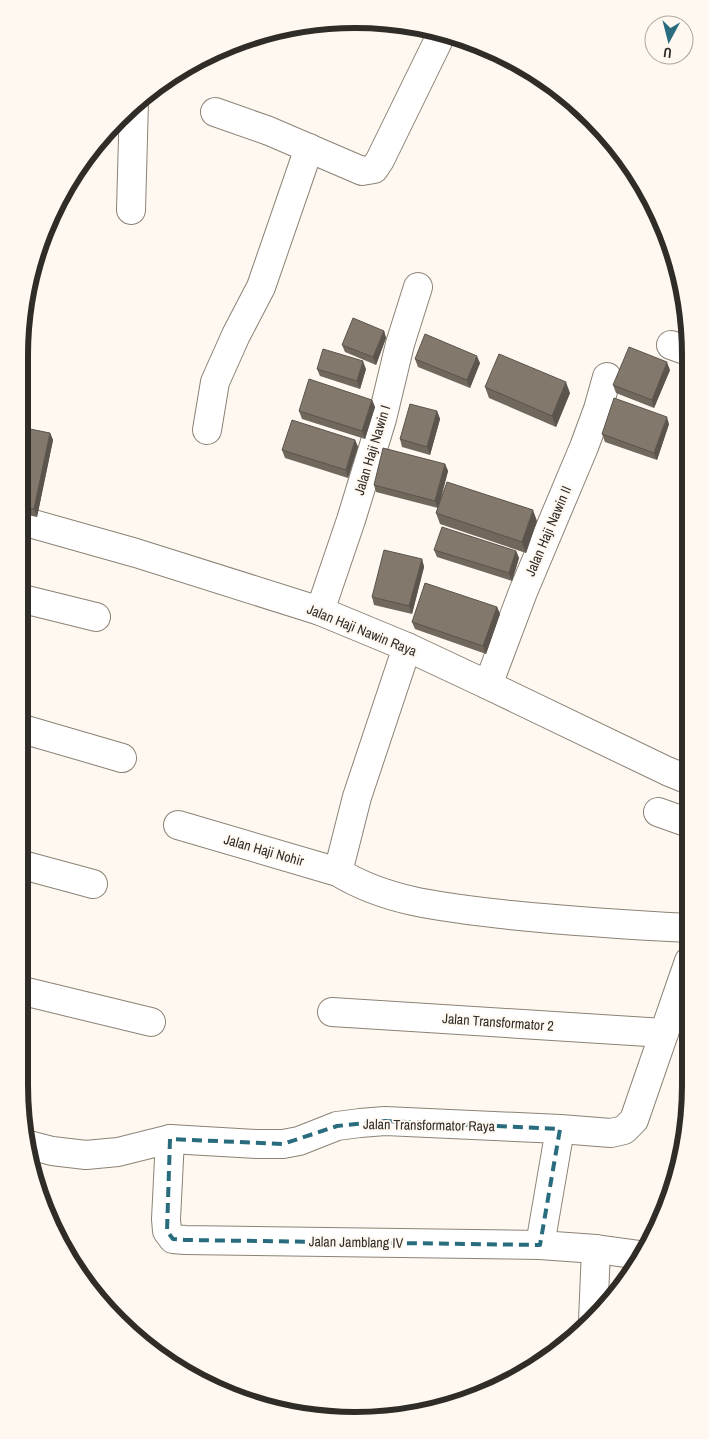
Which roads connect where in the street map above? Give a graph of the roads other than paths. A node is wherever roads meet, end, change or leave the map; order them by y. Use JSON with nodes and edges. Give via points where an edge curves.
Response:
{"nodes":[{"id":1,"x":439,"y":39,"type":"edge"},
{"id":2,"x":215,"y":112,"type":"dead end"},
{"id":3,"x":134,"y":114,"type":"edge"},
{"id":4,"x":308,"y":148,"type":"junction"},
{"id":5,"x":131,"y":210,"type":"dead end"},
{"id":6,"x":418,"y":287,"type":"dead end"},
{"id":7,"x":607,"y":377,"type":"dead end"},
{"id":8,"x":207,"y":430,"type":"dead end"},
{"id":9,"x":28,"y":523,"type":"edge"},
{"id":10,"x":28,"y":600,"type":"edge"},
{"id":11,"x":320,"y":611,"type":"junction"},
{"id":12,"x":96,"y":617,"type":"dead end"},
{"id":13,"x":407,"y":648,"type":"junction"},
{"id":14,"x":488,"y":685,"type":"junction"},
{"id":15,"x":28,"y":731,"type":"edge"},
{"id":16,"x":122,"y":758,"type":"dead end"},
{"id":17,"x":682,"y":777,"type":"edge"},
{"id":18,"x":658,"y":812,"type":"dead end"},
{"id":19,"x":682,"y":821,"type":"edge"},
{"id":20,"x":178,"y":825,"type":"dead end"},
{"id":21,"x":28,"y":866,"type":"edge"},
{"id":22,"x":344,"y":875,"type":"junction"},
{"id":23,"x":93,"y":884,"type":"dead end"},
{"id":24,"x":682,"y":928,"type":"edge"},
{"id":25,"x":682,"y":981,"type":"edge"},
{"id":26,"x":28,"y":992,"type":"edge"},
{"id":27,"x":332,"y":1012,"type":"dead end"},
{"id":28,"x":151,"y":1022,"type":"dead end"},
{"id":29,"x":664,"y":1033,"type":"junction"},
{"id":30,"x":560,"y":1129,"type":"junction"},
{"id":31,"x":170,"y":1140,"type":"junction"},
{"id":32,"x":34,"y":1146,"type":"edge"},
{"id":33,"x":540,"y":1245,"type":"junction"},
{"id":34,"x":596,"y":1249,"type":"junction"},
{"id":35,"x":634,"y":1254,"type":"edge"},
{"id":36,"x":594,"y":1307,"type":"edge"}],
"edges":[{"from":1,"to":4,"type":"street","via":[[374,169],[362,171]]},
{"from":2,"to":4,"type":"street"},
{"from":3,"to":5,"type":"street"},
{"from":4,"to":8,"type":"street","via":[[261,287],[215,382]]},
{"from":6,"to":11,"type":"street","name":"Jalan Haji Nawin I","via":[[382,418]]},
{"from":7,"to":14,"type":"street","name":"Jalan Haji Nawin II","via":[[588,437],[522,592]]},
{"from":9,"to":11,"type":"street","name":"Jalan Haji Nawin Raya"},
{"from":10,"to":12,"type":"street"},
{"from":11,"to":13,"type":"street","name":"Jalan Haji Nawin Raya"},
{"from":13,"to":14,"type":"street","name":"Jalan Haji Nawin Raya"},
{"from":13,"to":22,"type":"street","via":[[357,797]]},
{"from":14,"to":17,"type":"street","name":"Jalan Haji Nawin Raya"},
{"from":15,"to":16,"type":"street"},
{"from":18,"to":19,"type":"street"},
{"from":20,"to":22,"type":"street","name":"Jalan Haji Nohir"},
{"from":21,"to":23,"type":"street"},
{"from":22,"to":24,"type":"street","name":"Jalan Haji Nohir","via":[[400,899],[446,908],[578,922]]},
{"from":25,"to":29,"type":"street","name":"Jalan Transformator Raya"},
{"from":26,"to":28,"type":"street"},
{"from":27,"to":29,"type":"street","name":"Jalan Transformator 2"},
{"from":29,"to":30,"type":"street","name":"Jalan Transformator Raya","via":[[634,1120],[624,1130],[611,1133]]},
{"from":30,"to":31,"type":"street","name":"Jalan Transformator Raya","via":[[385,1121],[337,1126],[283,1144]]},
{"from":30,"to":33,"type":"street"},
{"from":31,"to":32,"type":"street","name":"Jalan Transformator Raya","via":[[118,1152],[86,1155]]},
{"from":31,"to":33,"type":"street","name":"Jalan Jamblang IV","via":[[166,1219],[167,1231],[173,1239]]},
{"from":33,"to":34,"type":"street","name":"Jalan Jamblang IV"},
{"from":34,"to":35,"type":"street","name":"Jalan Jamblang IV"},
{"from":34,"to":36,"type":"street"}]}
